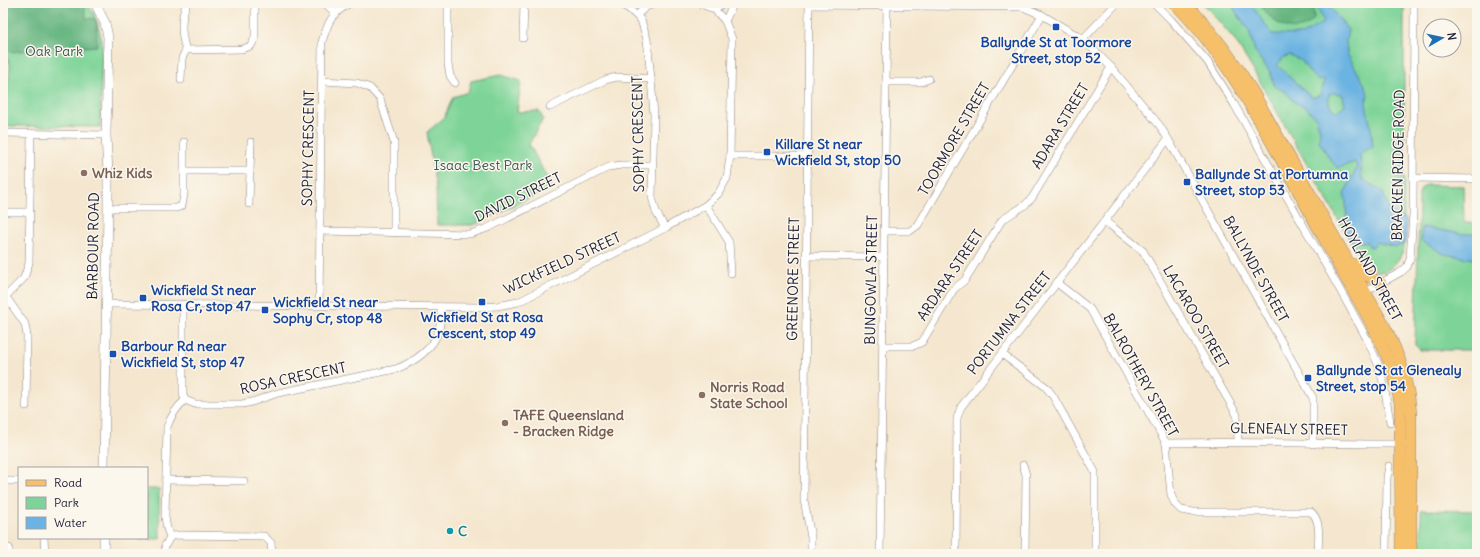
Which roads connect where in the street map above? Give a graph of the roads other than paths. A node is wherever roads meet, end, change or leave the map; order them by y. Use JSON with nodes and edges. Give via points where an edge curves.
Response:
{"nodes":[{"id":1,"x":95,"y":3,"type":"edge"},
{"id":2,"x":186,"y":3,"type":"edge"},
{"id":3,"x":255,"y":3,"type":"edge"},
{"id":4,"x":325,"y":3,"type":"edge"},
{"id":5,"x":350,"y":3,"type":"edge"},
{"id":6,"x":448,"y":3,"type":"edge"},
{"id":7,"x":524,"y":3,"type":"edge"},
{"id":8,"x":617,"y":3,"type":"edge"},
{"id":9,"x":656,"y":3,"type":"edge"},
{"id":10,"x":698,"y":3,"type":"edge"},
{"id":11,"x":724,"y":3,"type":"edge"},
{"id":12,"x":734,"y":3,"type":"edge"},
{"id":13,"x":1117,"y":3,"type":"edge"},
{"id":14,"x":1154,"y":3,"type":"edge"},
{"id":15,"x":1174,"y":3,"type":"edge"},
{"id":16,"x":1186,"y":3,"type":"edge"},
{"id":17,"x":1414,"y":3,"type":"edge"},
{"id":18,"x":809,"y":4,"type":"edge"},
{"id":19,"x":887,"y":6,"type":"junction"},
{"id":20,"x":714,"y":9,"type":"junction"},
{"id":21,"x":335,"y":13,"type":"junction"},
{"id":22,"x":637,"y":15,"type":"junction"},
{"id":23,"x":1042,"y":15,"type":"junction"},
{"id":24,"x":725,"y":21,"type":"junction"},
{"id":25,"x":523,"y":38,"type":"dead end"},
{"id":26,"x":1084,"y":39,"type":"junction"},
{"id":27,"x":186,"y":50,"type":"junction"},
{"id":28,"x":1111,"y":67,"type":"junction"},
{"id":29,"x":929,"y":78,"type":"dead end"},
{"id":30,"x":651,"y":79,"type":"junction"},
{"id":31,"x":181,"y":80,"type":"dead end"},
{"id":32,"x":322,"y":81,"type":"junction"},
{"id":33,"x":886,"y":82,"type":"junction"},
{"id":34,"x":454,"y":83,"type":"dead end"},
{"id":35,"x":550,"y":107,"type":"dead end"},
{"id":36,"x":3,"y":133,"type":"edge"},
{"id":37,"x":31,"y":135,"type":"junction"},
{"id":38,"x":106,"y":135,"type":"junction"},
{"id":39,"x":1168,"y":139,"type":"junction"},
{"id":40,"x":184,"y":142,"type":"dead end"},
{"id":41,"x":251,"y":142,"type":"dead end"},
{"id":42,"x":730,"y":156,"type":"junction"},
{"id":43,"x":807,"y":156,"type":"junction"},
{"id":44,"x":652,"y":165,"type":"junction"},
{"id":45,"x":184,"y":170,"type":"junction"},
{"id":46,"x":250,"y":171,"type":"junction"},
{"id":47,"x":1413,"y":178,"type":"junction"},
{"id":48,"x":1477,"y":179,"type":"edge"},
{"id":49,"x":1032,"y":198,"type":"joint"},
{"id":50,"x":249,"y":204,"type":"dead end"},
{"id":51,"x":706,"y":205,"type":"junction"},
{"id":52,"x":108,"y":208,"type":"junction"},
{"id":53,"x":3,"y":212,"type":"edge"},
{"id":54,"x":29,"y":212,"type":"junction"},
{"id":55,"x":1105,"y":221,"type":"junction"},
{"id":56,"x":665,"y":228,"type":"junction"},
{"id":57,"x":320,"y":231,"type":"junction"},
{"id":58,"x":885,"y":231,"type":"junction"},
{"id":59,"x":394,"y":233,"type":"junction"},
{"id":60,"x":807,"y":256,"type":"junction"},
{"id":61,"x":884,"y":257,"type":"junction"},
{"id":62,"x":1350,"y":264,"type":"junction"},
{"id":63,"x":731,"y":273,"type":"dead end"},
{"id":64,"x":1057,"y":283,"type":"junction"},
{"id":65,"x":1381,"y":283,"type":"junction"},
{"id":66,"x":1361,"y":295,"type":"junction"},
{"id":67,"x":5,"y":298,"type":"edge"},
{"id":68,"x":107,"y":304,"type":"junction"},
{"id":69,"x":183,"y":304,"type":"junction"},
{"id":70,"x":319,"y":305,"type":"junction"},
{"id":71,"x":441,"y":307,"type":"junction"},
{"id":72,"x":883,"y":346,"type":"junction"},
{"id":73,"x":1002,"y":354,"type":"junction"},
{"id":74,"x":1398,"y":394,"type":"junction"},
{"id":75,"x":1387,"y":399,"type":"junction"},
{"id":76,"x":185,"y":400,"type":"junction"},
{"id":77,"x":26,"y":406,"type":"dead end"},
{"id":78,"x":1390,"y":422,"type":"dead end"},
{"id":79,"x":1238,"y":441,"type":"junction"},
{"id":80,"x":1166,"y":443,"type":"junction"},
{"id":81,"x":1313,"y":444,"type":"junction"},
{"id":82,"x":1406,"y":444,"type":"junction"},
{"id":83,"x":1023,"y":465,"type":"dead end"},
{"id":84,"x":1389,"y":466,"type":"dead end"},
{"id":85,"x":104,"y":467,"type":"edge"},
{"id":86,"x":166,"y":480,"type":"junction"},
{"id":87,"x":3,"y":481,"type":"edge"},
{"id":88,"x":18,"y":481,"type":"edge"},
{"id":89,"x":244,"y":481,"type":"dead end"},
{"id":90,"x":170,"y":537,"type":"junction"},
{"id":91,"x":44,"y":539,"type":"edge"},
{"id":92,"x":104,"y":539,"type":"edge"},
{"id":93,"x":45,"y":554,"type":"edge"},
{"id":94,"x":104,"y":554,"type":"edge"},
{"id":95,"x":165,"y":554,"type":"edge"},
{"id":96,"x":272,"y":554,"type":"edge"},
{"id":97,"x":811,"y":554,"type":"edge"},
{"id":98,"x":880,"y":554,"type":"edge"},
{"id":99,"x":956,"y":554,"type":"edge"},
{"id":100,"x":1025,"y":554,"type":"edge"},
{"id":101,"x":1095,"y":554,"type":"edge"},
{"id":102,"x":1318,"y":554,"type":"edge"},
{"id":103,"x":1386,"y":554,"type":"edge"},
{"id":104,"x":1401,"y":554,"type":"edge"},
{"id":105,"x":1411,"y":554,"type":"edge"}],
"edges":[{"from":1,"to":38,"type":"street","name":"BARBOUR ROAD","via":[[105,23],[108,37]]},
{"from":2,"to":27,"type":"street","via":[[183,12],[183,42]]},
{"from":3,"to":27,"type":"street","via":[[255,38],[251,46],[242,49]]},
{"from":4,"to":21,"type":"street"},
{"from":5,"to":21,"type":"street","name":"SOPHY CRESCENT"},
{"from":6,"to":34,"type":"street","via":[[448,64]]},
{"from":7,"to":25,"type":"street"},
{"from":8,"to":22,"type":"street"},
{"from":9,"to":22,"type":"street"},
{"from":10,"to":20,"type":"street","name":"WICKFIELD STREET"},
{"from":11,"to":20,"type":"street"},
{"from":12,"to":24,"type":"street"},
{"from":13,"to":26,"type":"street"},
{"from":14,"to":75,"type":"street","via":[[1207,61],[1234,104],[1367,339],[1382,375]]},
{"from":15,"to":66,"type":"main road","name":"HOYLAND STREET","via":[[1204,36],[1233,75],[1308,208]]},
{"from":16,"to":62,"type":"main road","name":"HOYLAND STREET","via":[[1216,37],[1242,73]]},
{"from":17,"to":47,"type":"street","name":"BRACKEN RIDGE ROAD"},
{"from":18,"to":19,"type":"street","name":"BALLYNDE STREET"},
{"from":18,"to":43,"type":"street","name":"GREENORE STREET"},
{"from":19,"to":23,"type":"street","name":"BALLYNDE STREET","via":[[1022,7]]},
{"from":19,"to":33,"type":"street","name":"BUNGOWLA STREET"},
{"from":20,"to":24,"type":"street","name":"WICKFIELD STREET"},
{"from":21,"to":32,"type":"street","name":"SOPHY CRESCENT","via":[[328,23],[322,42]]},
{"from":22,"to":30,"type":"street","name":"SOPHY CRESCENT","via":[[645,32]]},
{"from":23,"to":26,"type":"street","name":"BALLYNDE STREET"},
{"from":23,"to":58,"type":"street","name":"TOORMORE STREET","via":[[918,225],[910,231]]},
{"from":24,"to":42,"type":"street","name":"WICKFIELD STREET","via":[[732,40]]},
{"from":26,"to":28,"type":"street","name":"BALLYNDE STREET"},
{"from":27,"to":31,"type":"street","via":[[182,58]]},
{"from":28,"to":39,"type":"street","name":"BALLYNDE STREET"},
{"from":28,"to":49,"type":"street","name":"ADARA STREET"},
{"from":29,"to":33,"type":"street","via":[[921,82]]},
{"from":30,"to":35,"type":"street","via":[[617,77],[605,80]]},
{"from":30,"to":44,"type":"street","name":"SOPHY CRESCENT","via":[[654,115]]},
{"from":32,"to":57,"type":"street","name":"SOPHY CRESCENT"},
{"from":32,"to":59,"type":"street","via":[[357,83],[370,88],[380,99],[394,142]]},
{"from":33,"to":58,"type":"street","name":"BUNGOWLA STREET"},
{"from":36,"to":37,"type":"street"},
{"from":37,"to":38,"type":"street"},
{"from":37,"to":54,"type":"street"},
{"from":38,"to":52,"type":"street","name":"BARBOUR ROAD"},
{"from":39,"to":55,"type":"street","name":"PORTUMNA STREET"},
{"from":39,"to":81,"type":"street","name":"BALLYNDE STREET","via":[[1313,398]]},
{"from":40,"to":45,"type":"street"},
{"from":41,"to":46,"type":"street"},
{"from":42,"to":43,"type":"street"},
{"from":42,"to":51,"type":"street","name":"WICKFIELD STREET","via":[[727,178],[718,194]]},
{"from":43,"to":60,"type":"street","name":"GREENORE STREET"},
{"from":44,"to":56,"type":"street","name":"SOPHY CRESCENT","via":[[652,197],[656,212]]},
{"from":44,"to":59,"type":"street","name":"DAVID STREET","via":[[608,167],[479,232]]},
{"from":45,"to":46,"type":"street"},
{"from":45,"to":52,"type":"street","via":[[182,206]]},
{"from":46,"to":50,"type":"street"},
{"from":47,"to":48,"type":"street"},
{"from":47,"to":65,"type":"street","name":"BRACKEN RIDGE ROAD","via":[[1410,259],[1404,269]]},
{"from":49,"to":72,"type":"street","name":"ARDARA STREET","via":[[1002,220],[965,280],[954,289],[922,342],[913,346]]},
{"from":51,"to":56,"type":"street","name":"WICKFIELD STREET"},
{"from":51,"to":63,"type":"street","via":[[729,242]]},
{"from":52,"to":68,"type":"street","name":"BARBOUR ROAD"},
{"from":53,"to":54,"type":"street"},
{"from":54,"to":67,"type":"street","via":[[29,263],[24,278]]},
{"from":55,"to":64,"type":"street","name":"PORTUMNA STREET"},
{"from":55,"to":79,"type":"street","name":"LACAROO STREET","via":[[1144,251],[1237,415]]},
{"from":56,"to":71,"type":"street","name":"WICKFIELD STREET","via":[[518,302],[487,307]]},
{"from":57,"to":59,"type":"street","name":"DAVID STREET"},
{"from":57,"to":70,"type":"street","name":"SOPHY CRESCENT"},
{"from":58,"to":61,"type":"street","name":"BUNGOWLA STREET"},
{"from":60,"to":61,"type":"street"},
{"from":60,"to":97,"type":"street","name":"GREENORE STREET","via":[[804,500],[811,537]]},
{"from":61,"to":72,"type":"street","name":"BUNGOWLA STREET"},
{"from":62,"to":65,"type":"main road","via":[[1356,265]]},
{"from":62,"to":66,"type":"main road","name":"HOYLAND STREET"},
{"from":64,"to":73,"type":"street","name":"PORTUMNA STREET"},
{"from":64,"to":80,"type":"street","name":"BALROTHERY STREET","via":[[1090,309]]},
{"from":65,"to":66,"type":"street","name":"BRACKEN RIDGE ROAD"},
{"from":66,"to":74,"type":"main road","name":"HOYLAND STREET","via":[[1388,356]]},
{"from":66,"to":82,"type":"main road","name":"HOYLAND STREET","via":[[1394,344],[1402,366],[1410,404]]},
{"from":67,"to":77,"type":"street","via":[[25,324]]},
{"from":68,"to":69,"type":"street","name":"WICKFIELD STREET"},
{"from":68,"to":85,"type":"street","name":"BARBOUR ROAD"},
{"from":69,"to":70,"type":"street","name":"WICKFIELD STREET"},
{"from":69,"to":76,"type":"street","via":[[182,394]]},
{"from":70,"to":71,"type":"street","name":"WICKFIELD STREET"},
{"from":71,"to":76,"type":"street","name":"ROSA CRESCENT","via":[[439,329],[427,350],[396,369],[278,393],[242,404],[195,404]]},
{"from":72,"to":98,"type":"street","name":"BUNGOWLA STREET"},
{"from":73,"to":99,"type":"street","name":"PORTUMNA STREET","via":[[961,407],[957,418]]},
{"from":73,"to":101,"type":"street","via":[[1046,387],[1095,472]]},
{"from":74,"to":75,"type":"street"},
{"from":74,"to":82,"type":"main road","name":"HOYLAND STREET"},
{"from":75,"to":78,"type":"street"},
{"from":76,"to":86,"type":"street","via":[[170,417],[167,427]]},
{"from":79,"to":80,"type":"street","name":"GLENEALY STREET"},
{"from":79,"to":81,"type":"street","name":"GLENEALY STREET"},
{"from":80,"to":102,"type":"street","name":"BALROTHERY STREET","via":[[1171,495],[1181,510],[1311,512],[1318,522]]},
{"from":81,"to":82,"type":"street","name":"GLENEALY STREET"},
{"from":82,"to":104,"type":"main road"},
{"from":82,"to":105,"type":"main road"},
{"from":83,"to":100,"type":"street","via":[[1026,475]]},
{"from":84,"to":103,"type":"street"},
{"from":86,"to":89,"type":"street"},
{"from":86,"to":90,"type":"street","via":[[165,517]]},
{"from":87,"to":88,"type":"street"},
{"from":90,"to":95,"type":"street","via":[[165,546]]},
{"from":90,"to":96,"type":"street","via":[[264,536],[271,543]]},
{"from":91,"to":93,"type":"street"},
{"from":92,"to":94,"type":"street"}]}
